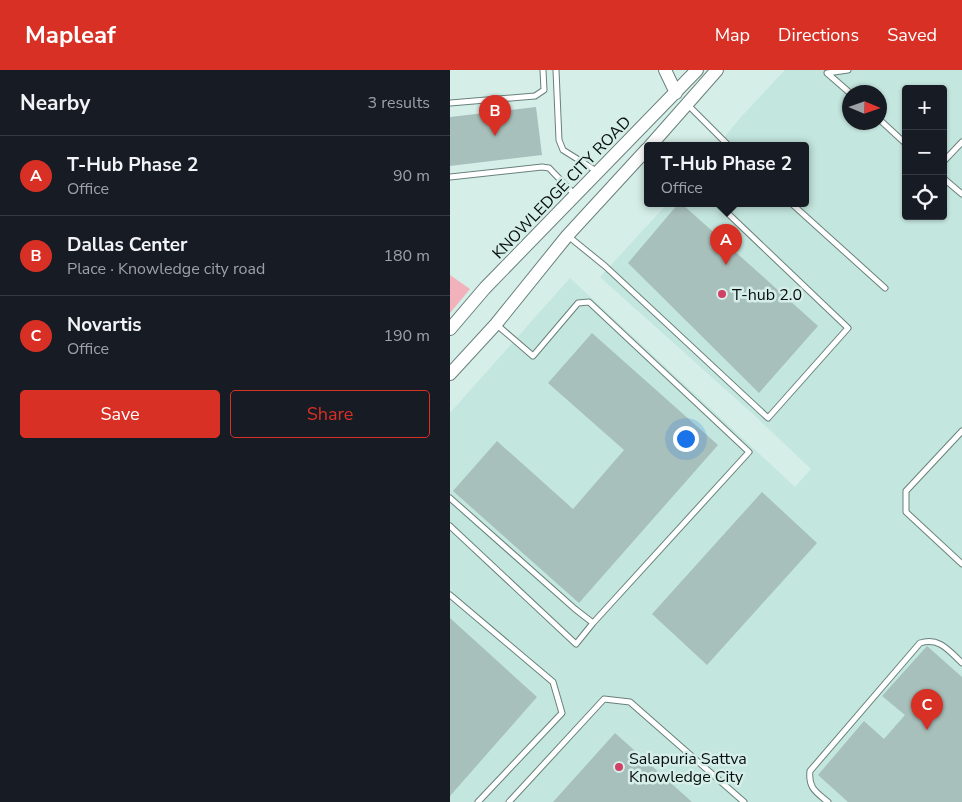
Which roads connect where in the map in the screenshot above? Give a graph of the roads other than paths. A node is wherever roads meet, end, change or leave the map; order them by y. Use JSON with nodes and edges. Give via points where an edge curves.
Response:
{"nodes":[{"id":1,"x":543,"y":70,"type":"edge"},
{"id":2,"x":556,"y":70,"type":"edge"},
{"id":3,"x":665,"y":70,"type":"edge"},
{"id":4,"x":697,"y":70,"type":"edge"},
{"id":5,"x":717,"y":70,"type":"edge"},
{"id":6,"x":848,"y":70,"type":"edge"},
{"id":7,"x":842,"y":86,"type":"edge"},
{"id":8,"x":676,"y":93,"type":"junction"},
{"id":9,"x":450,"y":103,"type":"edge"},
{"id":10,"x":688,"y":105,"type":"junction"},
{"id":11,"x":887,"y":126,"type":"edge"},
{"id":12,"x":902,"y":140,"type":"edge"},
{"id":13,"x":656,"y":142,"type":"edge"},
{"id":14,"x":725,"y":142,"type":"edge"},
{"id":15,"x":962,"y":142,"type":"edge"},
{"id":16,"x":644,"y":155,"type":"edge"},
{"id":17,"x":947,"y":158,"type":"edge"},
{"id":18,"x":599,"y":172,"type":"junction"},
{"id":19,"x":450,"y":177,"type":"edge"},
{"id":20,"x":947,"y":181,"type":"edge"},
{"id":21,"x":962,"y":194,"type":"edge"},
{"id":22,"x":576,"y":195,"type":"junction"},
{"id":23,"x":721,"y":207,"type":"edge"},
{"id":24,"x":795,"y":207,"type":"edge"},
{"id":25,"x":568,"y":236,"type":"junction"},
{"id":26,"x":885,"y":288,"type":"dead end"},
{"id":27,"x":496,"y":324,"type":"junction"},
{"id":28,"x":450,"y":329,"type":"edge"},
{"id":29,"x":450,"y":374,"type":"edge"},
{"id":30,"x":962,"y":431,"type":"edge"},
{"id":31,"x":450,"y":498,"type":"edge"},
{"id":32,"x":450,"y":526,"type":"edge"},
{"id":33,"x":962,"y":564,"type":"edge"},
{"id":34,"x":450,"y":595,"type":"edge"},
{"id":35,"x":593,"y":623,"type":"junction"},
{"id":36,"x":962,"y":663,"type":"edge"},
{"id":37,"x":478,"y":802,"type":"edge"},
{"id":38,"x":509,"y":802,"type":"edge"},
{"id":39,"x":744,"y":802,"type":"edge"},
{"id":40,"x":828,"y":802,"type":"edge"}],
"edges":[{"from":1,"to":9,"type":"lane","via":[[544,90],[535,96]]},
{"from":2,"to":18,"type":"lane","via":[[559,140],[563,150]]},
{"from":3,"to":8,"type":"street"},
{"from":4,"to":8,"type":"street","name":"KNOWLEDGE CITY ROAD"},
{"from":5,"to":10,"type":"street"},
{"from":6,"to":7,"type":"lane","via":[[828,73]]},
{"from":8,"to":18,"type":"street","name":"KNOWLEDGE CITY ROAD"},
{"from":10,"to":13,"type":"street"},
{"from":10,"to":14,"type":"lane"},
{"from":11,"to":12,"type":"lane"},
{"from":15,"to":17,"type":"lane"},
{"from":16,"to":25,"type":"street"},
{"from":18,"to":22,"type":"street","name":"KNOWLEDGE CITY ROAD"},
{"from":19,"to":22,"type":"lane","via":[[542,167],[549,168]]},
{"from":20,"to":21,"type":"lane"},
{"from":22,"to":28,"type":"street","name":"KNOWLEDGE CITY ROAD","via":[[485,288]]},
{"from":23,"to":25,"type":"lane","via":[[848,328],[768,418],[605,266]]},
{"from":24,"to":26,"type":"lane"},
{"from":25,"to":27,"type":"street"},
{"from":27,"to":29,"type":"street"},
{"from":27,"to":35,"type":"lane","via":[[533,356],[578,303],[589,302],[749,452]]},
{"from":30,"to":33,"type":"lane","via":[[906,491],[906,512]]},
{"from":31,"to":35,"type":"lane"},
{"from":32,"to":35,"type":"lane","via":[[576,644]]},
{"from":34,"to":37,"type":"lane","via":[[553,682],[562,713]]},
{"from":36,"to":40,"type":"lane","via":[[938,642],[920,643],[810,772],[809,781],[813,788]]},
{"from":38,"to":39,"type":"lane","via":[[604,699],[630,702]]}]}
